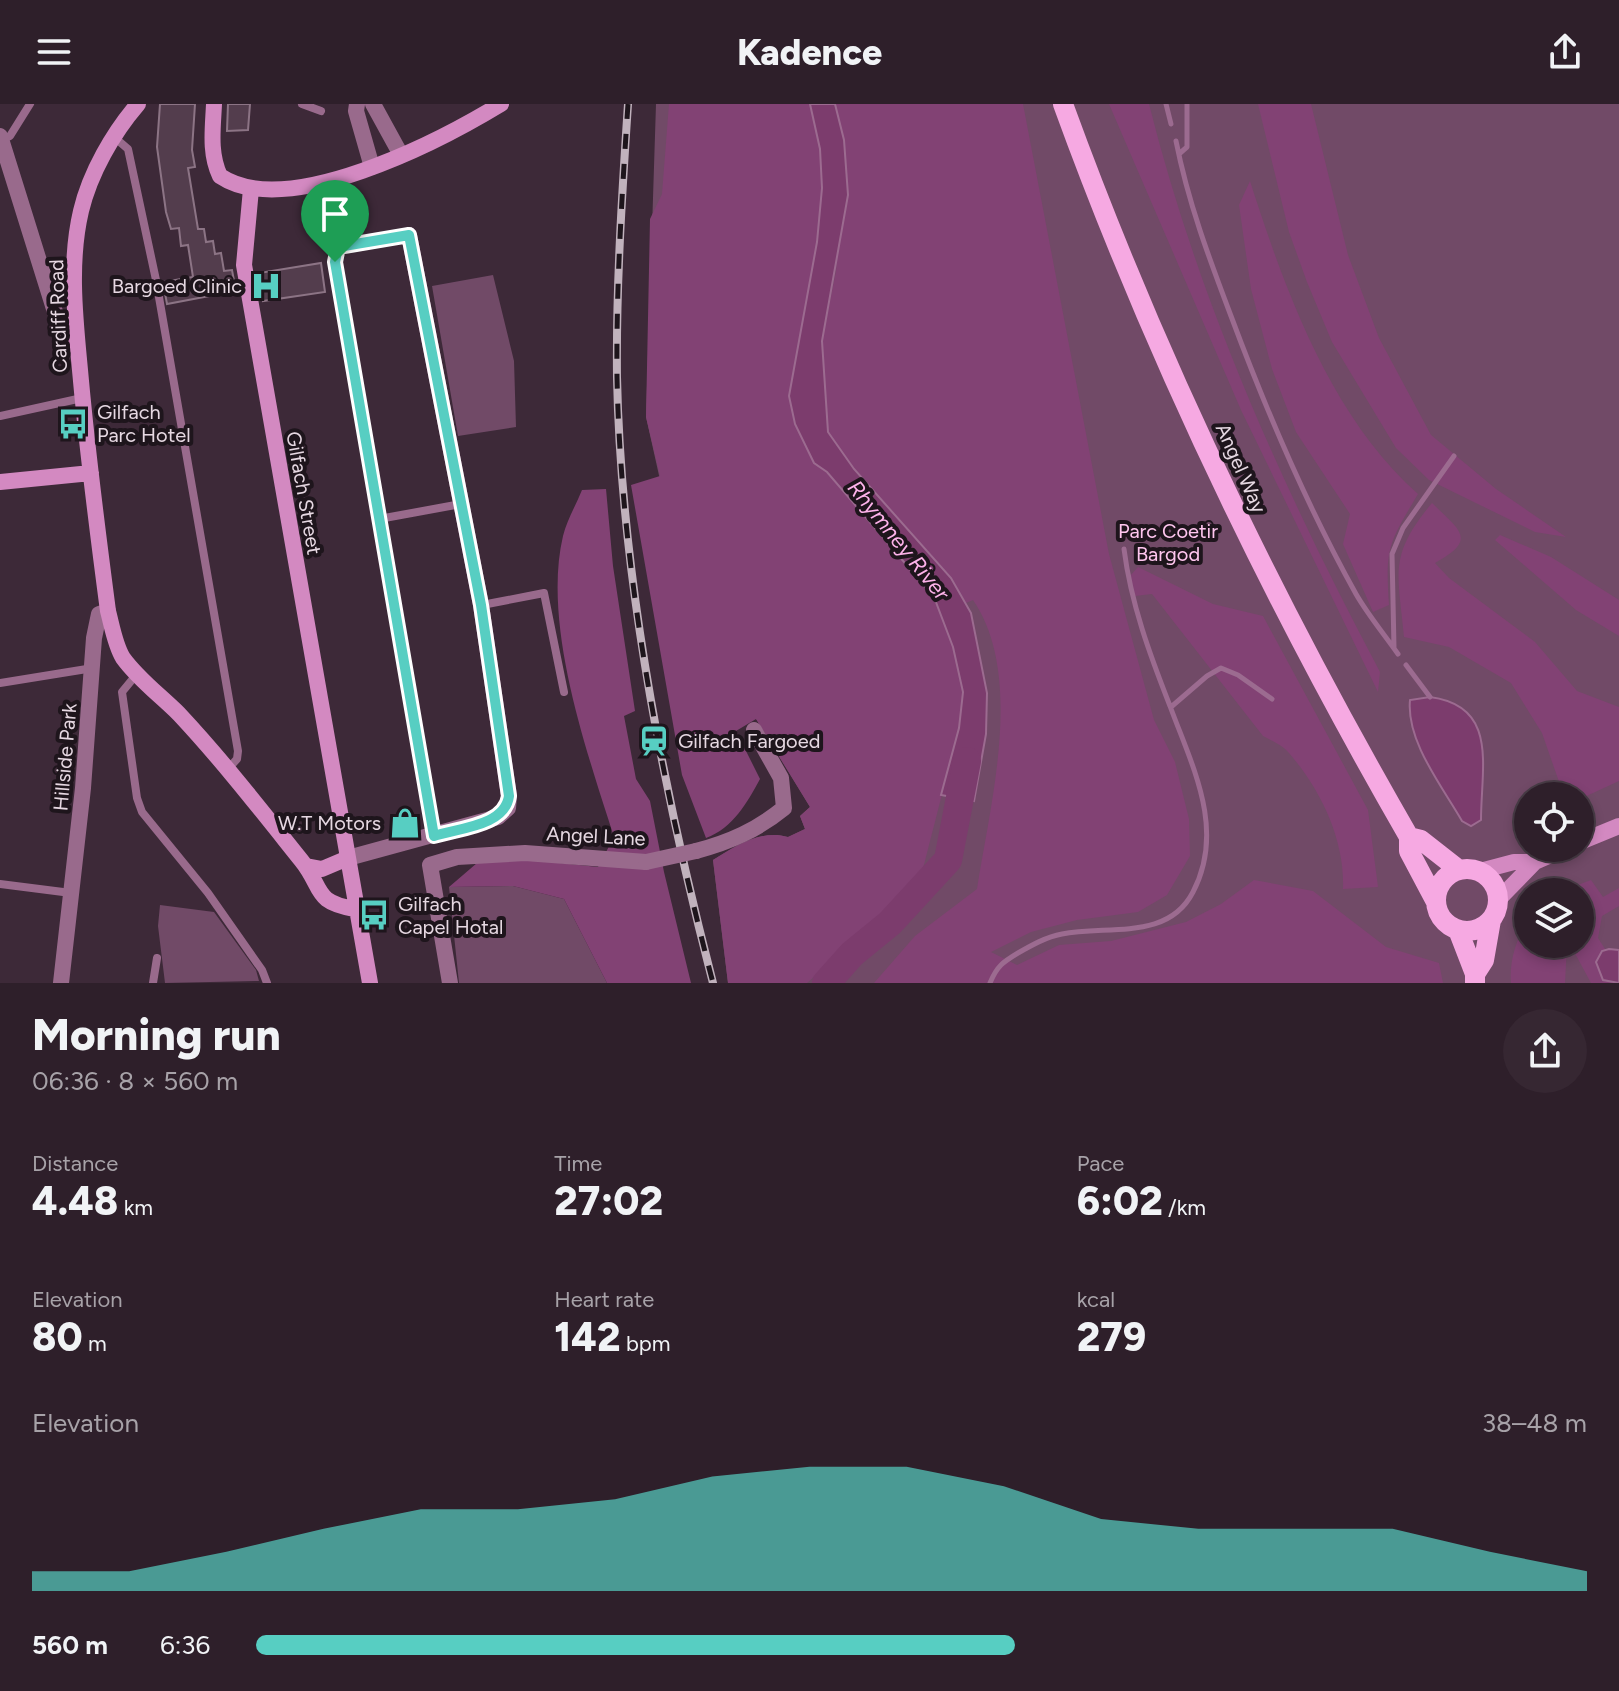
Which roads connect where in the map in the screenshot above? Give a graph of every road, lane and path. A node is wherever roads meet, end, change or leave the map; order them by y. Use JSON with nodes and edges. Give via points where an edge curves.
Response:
{"nodes":[{"id":1,"x":30,"y":104,"type":"edge"},
{"id":2,"x":138,"y":104,"type":"edge"},
{"id":3,"x":214,"y":104,"type":"edge"},
{"id":4,"x":302,"y":104,"type":"edge"},
{"id":5,"x":357,"y":104,"type":"edge"},
{"id":6,"x":373,"y":104,"type":"edge"},
{"id":7,"x":501,"y":104,"type":"edge"},
{"id":8,"x":1063,"y":104,"type":"edge"},
{"id":9,"x":321,"y":111,"type":"dead end"},
{"id":10,"x":114,"y":137,"type":"junction"},
{"id":11,"x":1,"y":138,"type":"edge"},
{"id":12,"x":401,"y":155,"type":"junction"},
{"id":13,"x":372,"y":167,"type":"junction"},
{"id":14,"x":251,"y":189,"type":"junction"},
{"id":15,"x":409,"y":235,"type":"joint"},
{"id":16,"x":76,"y":335,"type":"junction"},
{"id":17,"x":82,"y":398,"type":"junction"},
{"id":18,"x":0,"y":416,"type":"edge"},
{"id":19,"x":91,"y":473,"type":"junction"},
{"id":20,"x":0,"y":482,"type":"edge"},
{"id":21,"x":461,"y":504,"type":"junction"},
{"id":22,"x":379,"y":519,"type":"junction"},
{"id":23,"x":481,"y":605,"type":"junction"},
{"id":24,"x":108,"y":611,"type":"junction"},
{"id":25,"x":93,"y":668,"type":"junction"},
{"id":26,"x":136,"y":675,"type":"junction"},
{"id":27,"x":0,"y":683,"type":"edge"},
{"id":28,"x":564,"y":692,"type":"dead end"},
{"id":29,"x":754,"y":730,"type":"dead end"},
{"id":30,"x":228,"y":769,"type":"junction"},
{"id":31,"x":1619,"y":826,"type":"edge"},
{"id":32,"x":434,"y":836,"type":"junction"},
{"id":33,"x":1594,"y":836,"type":"edge"},
{"id":34,"x":1409,"y":837,"type":"junction"},
{"id":35,"x":348,"y":858,"type":"junction"},
{"id":36,"x":1514,"y":862,"type":"edge"},
{"id":37,"x":1535,"y":862,"type":"edge"},
{"id":38,"x":306,"y":866,"type":"junction"},
{"id":39,"x":1458,"y":869,"type":"junction"},
{"id":40,"x":1480,"y":871,"type":"junction"},
{"id":41,"x":0,"y":884,"type":"edge"},
{"id":42,"x":71,"y":893,"type":"junction"},
{"id":43,"x":1435,"y":900,"type":"junction"},
{"id":44,"x":1498,"y":900,"type":"junction"},
{"id":45,"x":355,"y":909,"type":"junction"},
{"id":46,"x":1491,"y":920,"type":"junction"},
{"id":47,"x":1458,"y":930,"type":"junction"},
{"id":48,"x":157,"y":958,"type":"dead end"},
{"id":49,"x":1475,"y":979,"type":"edge"},
{"id":50,"x":61,"y":983,"type":"edge"},
{"id":51,"x":153,"y":983,"type":"edge"},
{"id":52,"x":267,"y":983,"type":"edge"},
{"id":53,"x":370,"y":983,"type":"edge"},
{"id":54,"x":450,"y":983,"type":"edge"}],
"edges":[{"from":1,"to":11,"type":"lane","via":[[10,136]]},
{"from":2,"to":10,"type":"street","name":"Cardiff Road"},
{"from":3,"to":14,"type":"street","via":[[215,165],[220,176]]},
{"from":4,"to":9,"type":"lane"},
{"from":5,"to":13,"type":"street"},
{"from":6,"to":12,"type":"street"},
{"from":7,"to":12,"type":"street"},
{"from":8,"to":34,"type":"main road","name":"Angel Way","via":[[1138,299],[1240,524]]},
{"from":10,"to":16,"type":"street","name":"Cardiff Road","via":[[80,211]]},
{"from":10,"to":30,"type":"lane","via":[[128,149],[156,280],[238,751]]},
{"from":11,"to":16,"type":"street","via":[[60,328],[68,336]]},
{"from":12,"to":13,"type":"street"},
{"from":13,"to":14,"type":"street","via":[[281,190]]},
{"from":14,"to":35,"type":"street","name":"Gilfach Street","via":[[244,265]]},
{"from":15,"to":21,"type":"street"},
{"from":15,"to":22,"type":"lane","via":[[338,247],[335,262]]},
{"from":16,"to":17,"type":"street","name":"Cardiff Road"},
{"from":17,"to":18,"type":"lane"},
{"from":17,"to":19,"type":"street","name":"Cardiff Road"},
{"from":19,"to":20,"type":"street"},
{"from":19,"to":24,"type":"street","name":"Cardiff Road"},
{"from":21,"to":22,"type":"lane"},
{"from":21,"to":23,"type":"street"},
{"from":22,"to":32,"type":"lane"},
{"from":23,"to":28,"type":"lane","via":[[544,593]]},
{"from":23,"to":32,"type":"street","via":[[508,808],[498,817]]},
{"from":24,"to":25,"type":"street","name":"Hillside Park","via":[[99,614]]},
{"from":24,"to":26,"type":"street","via":[[120,653]]},
{"from":25,"to":27,"type":"lane"},
{"from":25,"to":42,"type":"street","name":"Hillside Park"},
{"from":26,"to":30,"type":"street"},
{"from":26,"to":52,"type":"lane","via":[[122,692],[142,812],[208,893]]},
{"from":29,"to":54,"type":"street","name":"Angel Lane","bridge":true,"via":[[781,778],[784,808],[760,827],[722,844],[646,862],[525,853],[457,857],[430,865]]},
{"from":30,"to":38,"type":"street"},
{"from":31,"to":33,"type":"street"},
{"from":32,"to":35,"type":"street"},
{"from":34,"to":39,"type":"main road","name":"Angel Way","via":[[1421,840]]},
{"from":34,"to":43,"type":"main road","name":"Angel Way","via":[[1409,851]]},
{"from":35,"to":38,"type":"street","via":[[322,869]]},
{"from":35,"to":45,"type":"street","name":"Gilfach Street"},
{"from":36,"to":40,"type":"street"},
{"from":37,"to":44,"type":"street"},
{"from":38,"to":45,"type":"street","via":[[333,906]]},
{"from":39,"to":40,"type":"main road"},
{"from":39,"to":43,"type":"main road","via":[[1441,881]]},
{"from":40,"to":44,"type":"main road","via":[[1493,883]]},
{"from":41,"to":42,"type":"lane"},
{"from":42,"to":50,"type":"street","name":"Hillside Park"},
{"from":43,"to":47,"type":"main road","via":[[1442,919]]},
{"from":44,"to":46,"type":"main road"},
{"from":45,"to":53,"type":"street","name":"Gilfach Street"},
{"from":46,"to":47,"type":"main road","via":[[1476,930]]},
{"from":46,"to":49,"type":"main road"},
{"from":47,"to":49,"type":"main road"},
{"from":48,"to":51,"type":"lane"}]}
